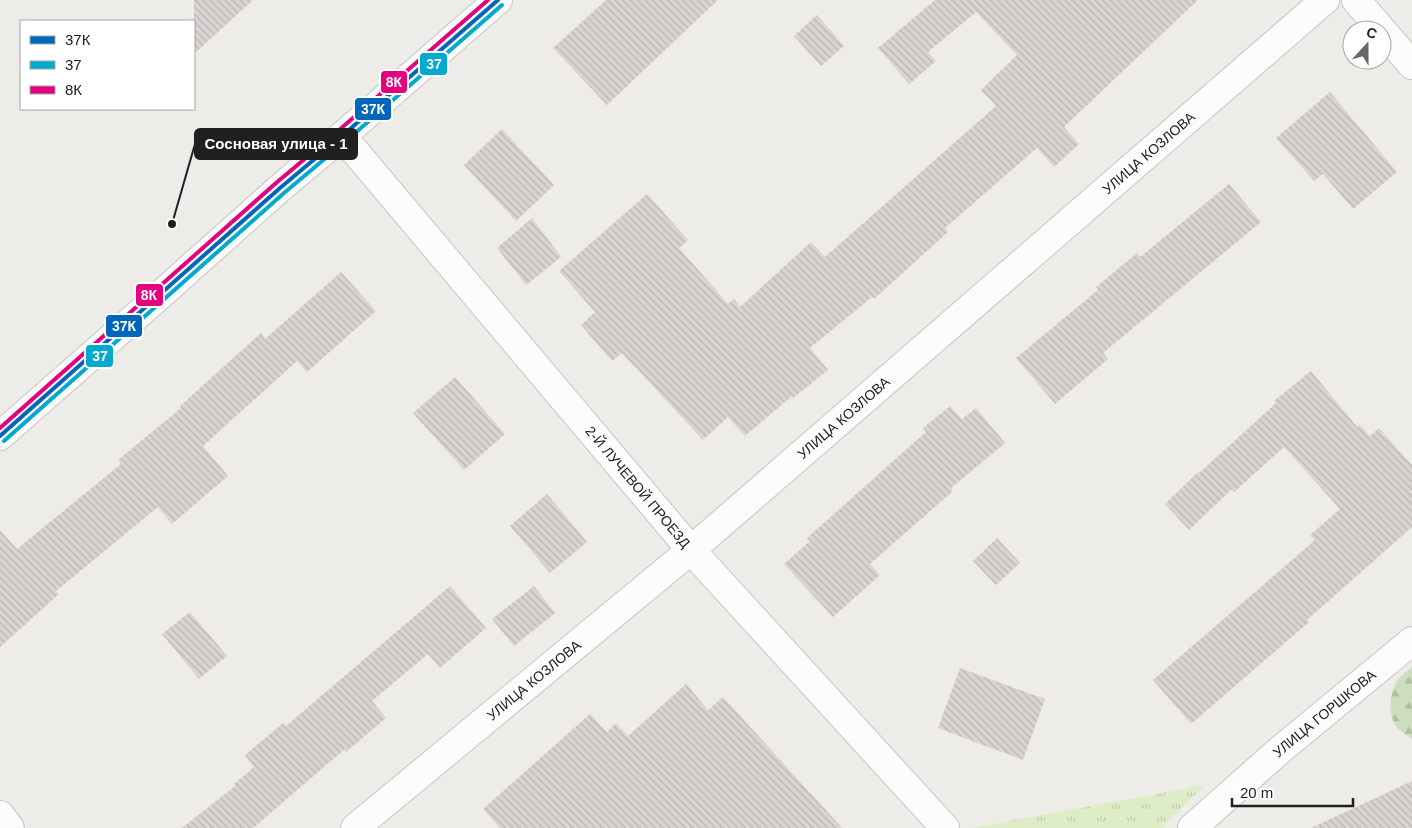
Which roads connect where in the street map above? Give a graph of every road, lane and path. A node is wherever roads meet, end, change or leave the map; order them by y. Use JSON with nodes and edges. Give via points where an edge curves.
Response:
{"nodes":[{"id":1,"x":498,"y":0,"type":"edge"},
{"id":2,"x":1325,"y":0,"type":"edge"},
{"id":3,"x":1356,"y":0,"type":"edge"},
{"id":4,"x":1412,"y":65,"type":"edge"},
{"id":5,"x":342,"y":136,"type":"junction"},
{"id":6,"x":0,"y":436,"type":"edge"},
{"id":7,"x":690,"y":550,"type":"junction"},
{"id":8,"x":1412,"y":641,"type":"edge"},
{"id":9,"x":0,"y":815,"type":"edge"},
{"id":10,"x":10,"y":828,"type":"edge"},
{"id":11,"x":354,"y":828,"type":"edge"},
{"id":12,"x":945,"y":828,"type":"edge"},
{"id":13,"x":1192,"y":828,"type":"edge"}],
"edges":[{"from":1,"to":5,"type":"street"},
{"from":2,"to":7,"type":"street","name":"УЛИЦА КОЗЛОВА"},
{"from":3,"to":4,"type":"street"},
{"from":5,"to":6,"type":"street"},
{"from":5,"to":7,"type":"street","name":"2-Й ЛУЧЕВОЙ ПРОЕЗД"},
{"from":7,"to":11,"type":"street","name":"УЛИЦА КОЗЛОВА"},
{"from":7,"to":12,"type":"street","name":"2-Й ЛУЧЕВОЙ ПРОЕЗД"},
{"from":8,"to":13,"type":"street","name":"УЛИЦА ГОРШКОВА"},
{"from":9,"to":10,"type":"street"}]}
